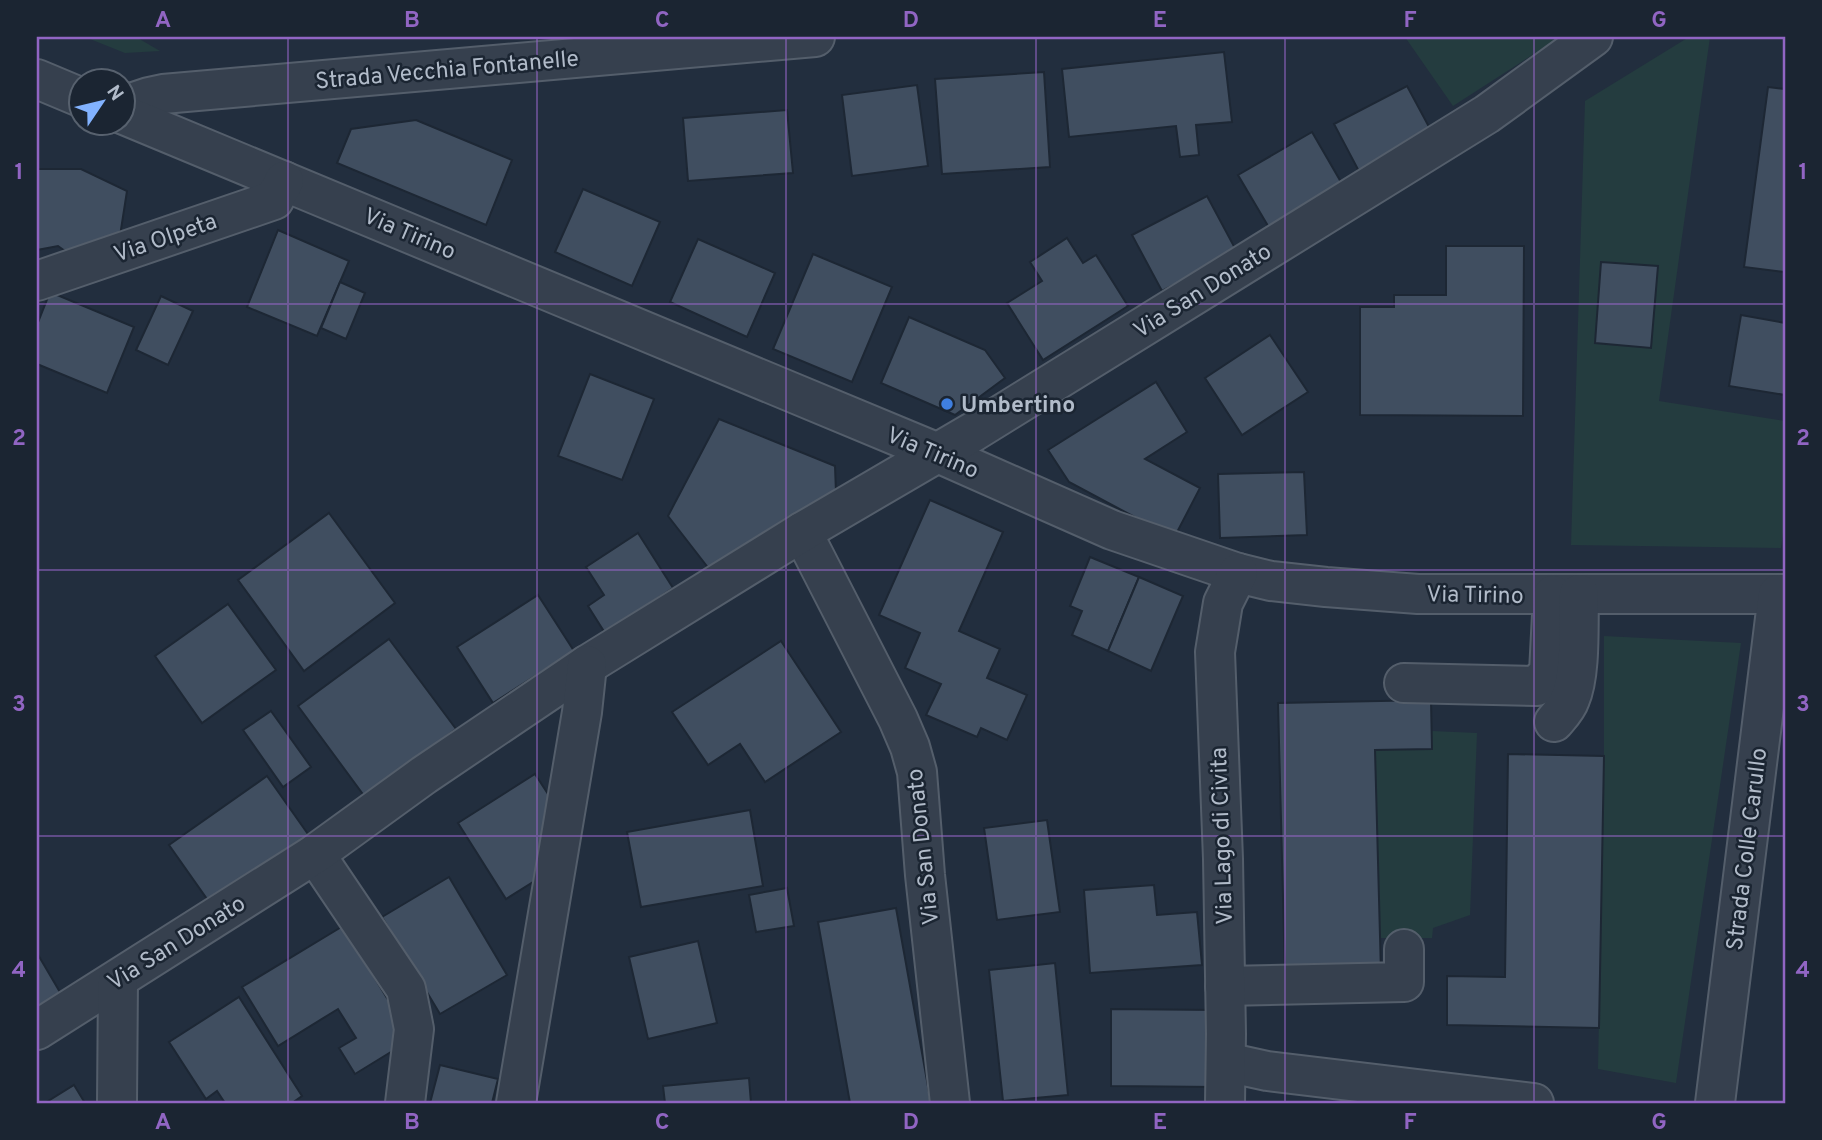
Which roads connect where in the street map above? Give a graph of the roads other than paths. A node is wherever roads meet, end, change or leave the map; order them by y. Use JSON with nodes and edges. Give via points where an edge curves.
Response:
{"nodes":[{"id":1,"x":816,"y":37,"type":"edge"},
{"id":2,"x":1593,"y":37,"type":"edge"},
{"id":3,"x":136,"y":101,"type":"edge"},
{"id":4,"x":136,"y":120,"type":"edge"},
{"id":5,"x":284,"y":181,"type":"junction"},
{"id":6,"x":37,"y":281,"type":"edge"},
{"id":7,"x":938,"y":453,"type":"junction"},
{"id":8,"x":802,"y":532,"type":"junction"},
{"id":9,"x":1238,"y":573,"type":"junction"},
{"id":10,"x":1781,"y":594,"type":"edge"},
{"id":11,"x":1566,"y":595,"type":"junction"},
{"id":12,"x":587,"y":665,"type":"junction"},
{"id":13,"x":1404,"y":683,"type":"dead end"},
{"id":14,"x":1554,"y":722,"type":"dead end"},
{"id":15,"x":315,"y":854,"type":"junction"},
{"id":16,"x":1404,"y":949,"type":"dead end"},
{"id":17,"x":118,"y":980,"type":"junction"},
{"id":18,"x":1225,"y":986,"type":"junction"},
{"id":19,"x":37,"y":1030,"type":"edge"},
{"id":20,"x":1226,"y":1062,"type":"junction"},
{"id":21,"x":117,"y":1103,"type":"edge"},
{"id":22,"x":405,"y":1103,"type":"edge"},
{"id":23,"x":516,"y":1103,"type":"edge"},
{"id":24,"x":950,"y":1103,"type":"edge"},
{"id":25,"x":1225,"y":1103,"type":"edge"},
{"id":26,"x":1534,"y":1103,"type":"edge"},
{"id":27,"x":1715,"y":1103,"type":"edge"}],
"edges":[{"from":1,"to":3,"type":"street","name":"Strada Vecchia Fontanelle","via":[[163,94]]},
{"from":2,"to":7,"type":"street","name":"Via San Donato","via":[[1475,122]]},
{"from":4,"to":5,"type":"street","name":"Via Tirino"},
{"from":5,"to":6,"type":"street","name":"Via Olpeta","via":[[274,200]]},
{"from":5,"to":7,"type":"street","name":"Via Tirino"},
{"from":7,"to":8,"type":"street","name":"Via San Donato"},
{"from":7,"to":9,"type":"street","name":"Via Tirino","via":[[1112,530]]},
{"from":8,"to":12,"type":"street","name":"Via San Donato"},
{"from":8,"to":24,"type":"street","name":"Via San Donato","via":[[898,719],[917,772]]},
{"from":9,"to":11,"type":"street","name":"Via Tirino","via":[[1326,587],[1418,594]]},
{"from":9,"to":18,"type":"street","name":"Via Lago di Civita","via":[[1223,603],[1215,652]]},
{"from":10,"to":11,"type":"street","name":"Via Tirino"},
{"from":10,"to":27,"type":"street","name":"Strada Colle Carullo"},
{"from":11,"to":13,"type":"street","via":[[1549,672],[1537,686]]},
{"from":11,"to":14,"type":"street","via":[[1575,682],[1566,709]]},
{"from":12,"to":15,"type":"street","name":"Via San Donato"},
{"from":12,"to":23,"type":"street"},
{"from":15,"to":17,"type":"street","name":"Via San Donato"},
{"from":15,"to":22,"type":"street","via":[[406,989],[414,1029]]},
{"from":16,"to":18,"type":"street","via":[[1404,982]]},
{"from":17,"to":19,"type":"street","name":"Via San Donato"},
{"from":17,"to":21,"type":"street"},
{"from":18,"to":20,"type":"street","name":"Via Lago di Civita"},
{"from":20,"to":25,"type":"street","name":"Via Lago di Civita"},
{"from":20,"to":26,"type":"street","via":[[1267,1071]]}]}
